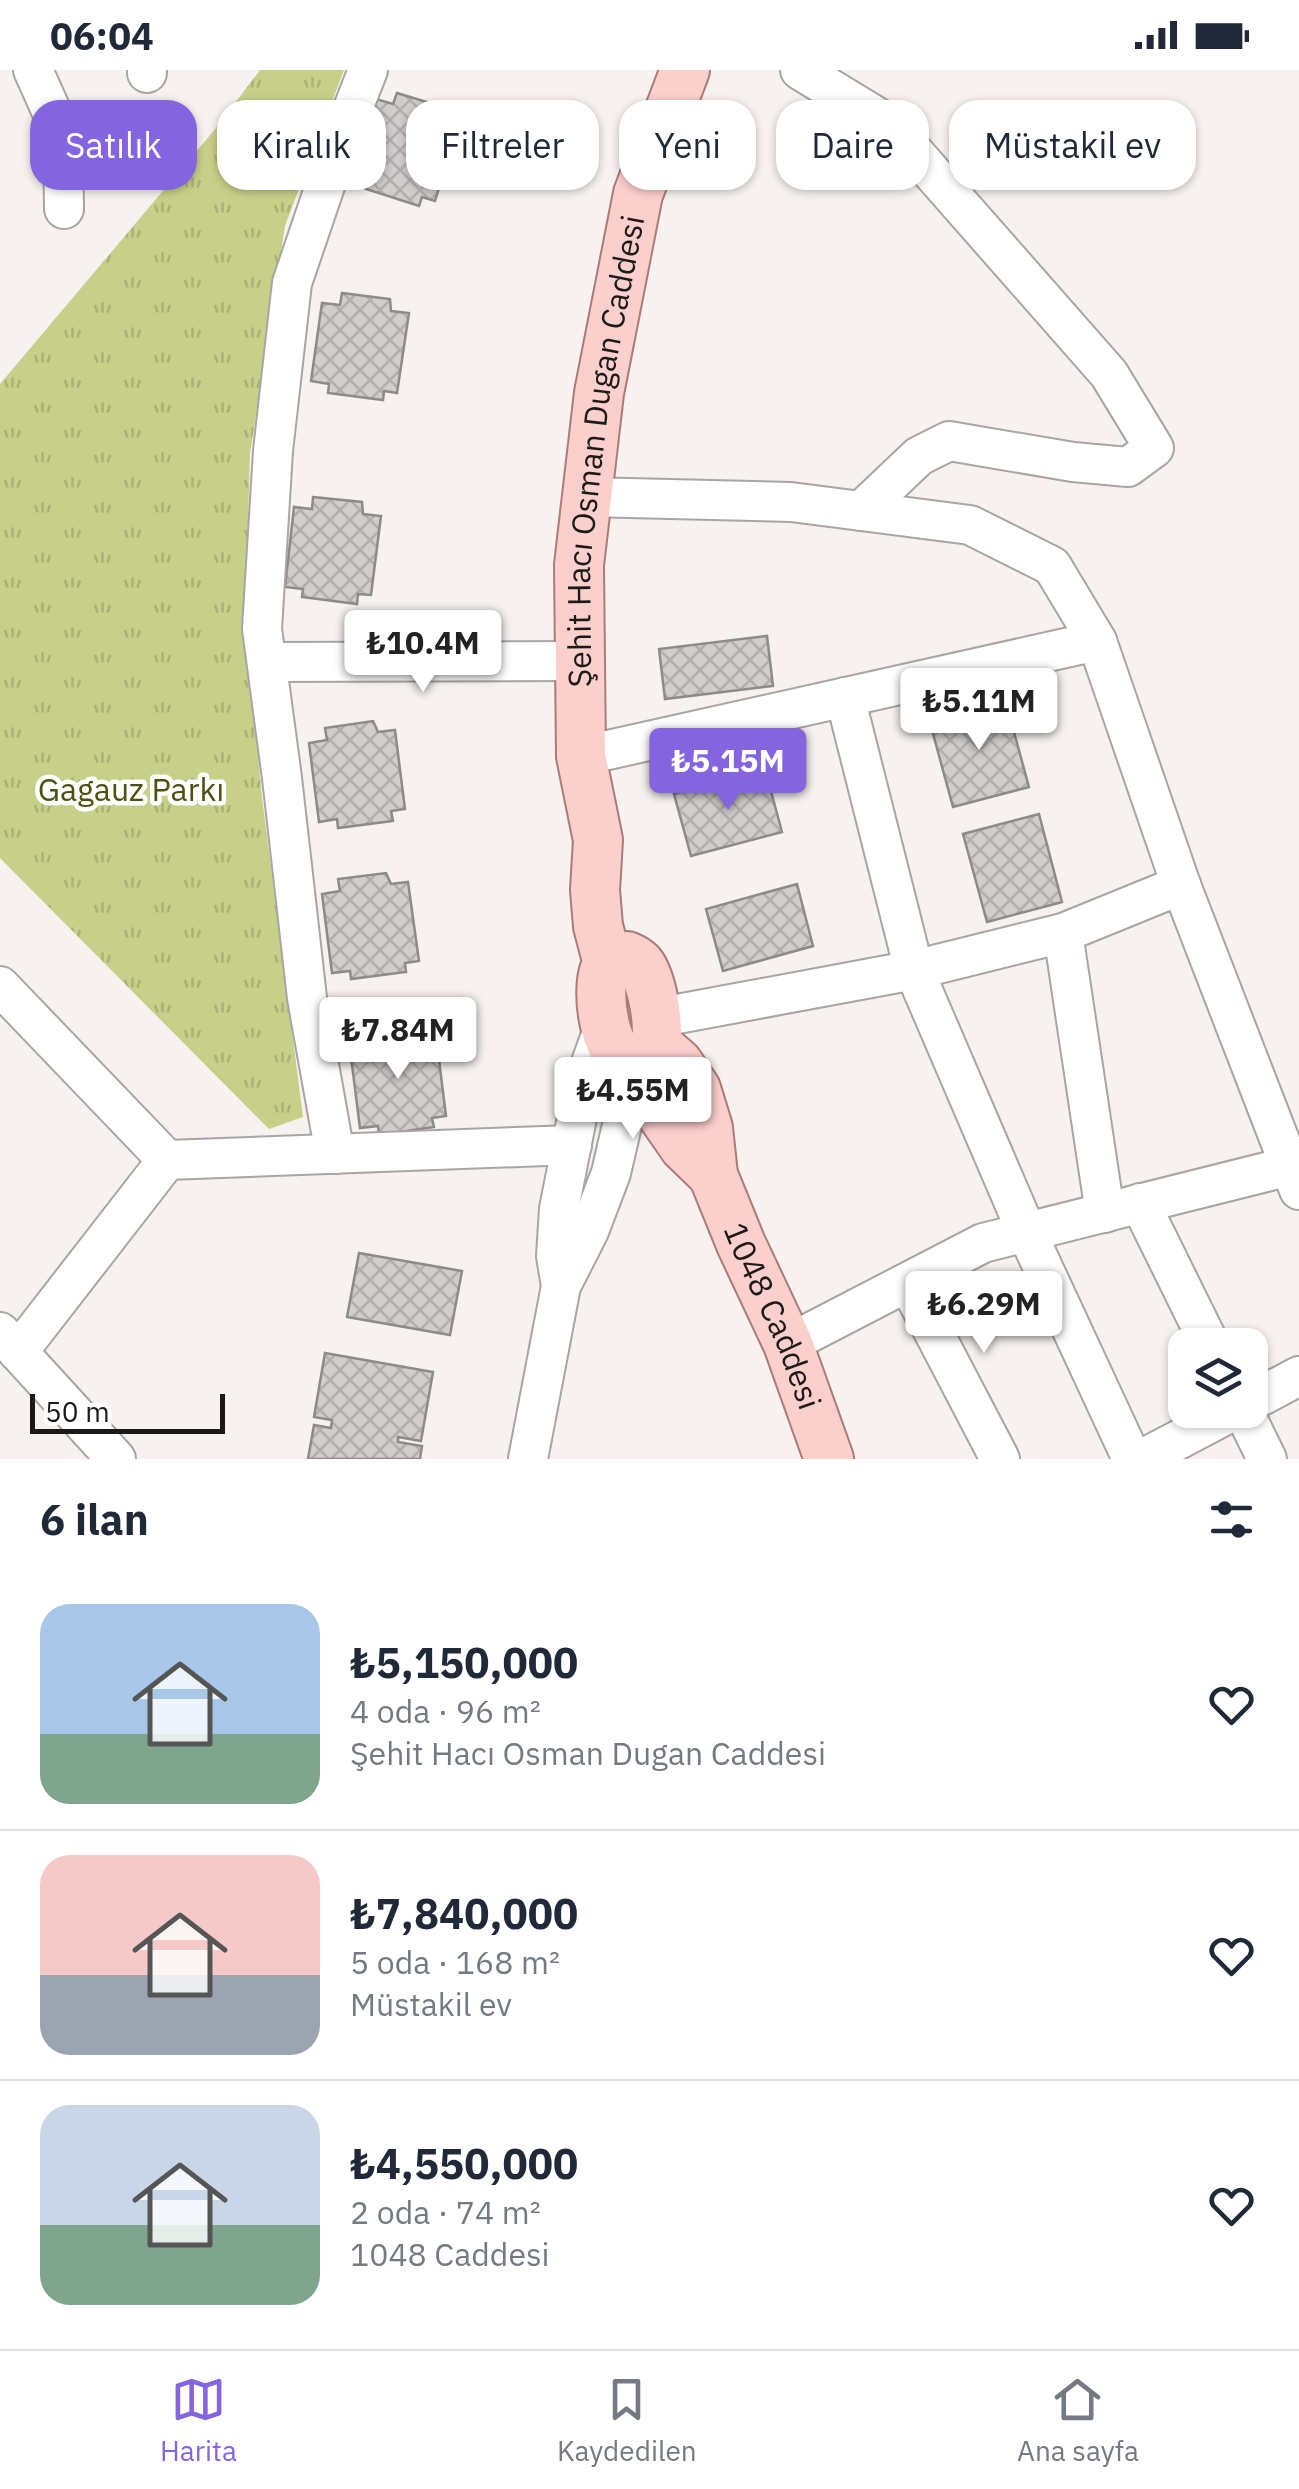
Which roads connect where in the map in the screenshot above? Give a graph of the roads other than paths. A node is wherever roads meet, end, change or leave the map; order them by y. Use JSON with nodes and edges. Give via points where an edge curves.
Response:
{"nodes":[{"id":1,"x":33,"y":70,"type":"edge"},
{"id":2,"x":368,"y":70,"type":"edge"},
{"id":3,"x":686,"y":70,"type":"edge"},
{"id":4,"x":800,"y":70,"type":"edge"},
{"id":5,"x":64,"y":208,"type":"dead end"},
{"id":6,"x":586,"y":497,"type":"junction"},
{"id":7,"x":860,"y":511,"type":"junction"},
{"id":8,"x":1097,"y":641,"type":"junction"},
{"id":9,"x":580,"y":661,"type":"junction"},
{"id":10,"x":266,"y":662,"type":"junction"},
{"id":11,"x":845,"y":697,"type":"junction"},
{"id":12,"x":581,"y":756,"type":"junction"},
{"id":13,"x":1181,"y":885,"type":"junction"},
{"id":14,"x":1064,"y":933,"type":"junction"},
{"id":15,"x":622,"y":962,"type":"junction"},
{"id":16,"x":914,"y":970,"type":"junction"},
{"id":17,"x":0,"y":986,"type":"edge"},
{"id":18,"x":605,"y":1024,"type":"junction"},
{"id":19,"x":646,"y":1047,"type":"junction"},
{"id":20,"x":572,"y":1144,"type":"junction"},
{"id":21,"x":335,"y":1154,"type":"junction"},
{"id":22,"x":167,"y":1160,"type":"junction"},
{"id":23,"x":1294,"y":1178,"type":"edge"},
{"id":24,"x":1122,"y":1208,"type":"junction"},
{"id":25,"x":1026,"y":1232,"type":"junction"},
{"id":26,"x":908,"y":1283,"type":"junction"},
{"id":27,"x":562,"y":1286,"type":"junction"},
{"id":28,"x":1199,"y":1328,"type":"edge"},
{"id":29,"x":9,"y":1342,"type":"edge"},
{"id":30,"x":788,"y":1344,"type":"junction"},
{"id":31,"x":1299,"y":1376,"type":"edge"},
{"id":32,"x":1268,"y":1392,"type":"edge"},
{"id":33,"x":1201,"y":1428,"type":"edge"},
{"id":34,"x":1252,"y":1428,"type":"edge"},
{"id":35,"x":116,"y":1459,"type":"edge"},
{"id":36,"x":528,"y":1459,"type":"edge"},
{"id":37,"x":828,"y":1459,"type":"edge"},
{"id":38,"x":1000,"y":1459,"type":"edge"},
{"id":39,"x":1132,"y":1459,"type":"edge"},
{"id":40,"x":1142,"y":1459,"type":"edge"},
{"id":41,"x":1267,"y":1459,"type":"edge"}],
"edges":[{"from":1,"to":5,"type":"street","via":[[63,138]]},
{"from":2,"to":10,"type":"street","via":[[292,284],[272,451]]},
{"from":3,"to":6,"type":"main road","name":"Şehit Hacı Osman Dugan Caddesi","via":[[638,194],[598,393]]},
{"from":4,"to":7,"type":"street","via":[[890,126],[1109,374],[1154,448],[1128,467],[949,440],[919,456]]},
{"from":6,"to":7,"type":"street","via":[[791,502]]},
{"from":6,"to":9,"type":"main road","name":"Şehit Hacı Osman Dugan Caddesi","via":[[578,565]]},
{"from":7,"to":8,"type":"street","via":[[970,526],[1052,566]]},
{"from":8,"to":11,"type":"street"},
{"from":8,"to":13,"type":"street"},
{"from":9,"to":10,"type":"street"},
{"from":9,"to":12,"type":"main road","name":"Şehit Hacı Osman Dugan Caddesi"},
{"from":10,"to":21,"type":"street","via":[[307,998]]},
{"from":11,"to":12,"type":"street"},
{"from":11,"to":16,"type":"street"},
{"from":12,"to":15,"type":"main road","name":"Şehit Hacı Osman Dugan Caddesi","via":[[598,840],[631,914]]},
{"from":13,"to":14,"type":"street"},
{"from":13,"to":23,"type":"street"},
{"from":14,"to":16,"type":"street"},
{"from":14,"to":24,"type":"street"},
{"from":15,"to":18,"type":"main road","via":[[603,974]]},
{"from":15,"to":19,"type":"main road","via":[[644,969],[648,981]]},
{"from":16,"to":19,"type":"street"},
{"from":16,"to":25,"type":"street"},
{"from":17,"to":22,"type":"street"},
{"from":18,"to":19,"type":"main road","via":[[620,1059]]},
{"from":18,"to":20,"type":"street"},
{"from":19,"to":27,"type":"street","via":[[611,1173]]},
{"from":19,"to":30,"type":"main road","name":"1048 Caddesi","via":[[648,1096],[713,1175]]},
{"from":20,"to":21,"type":"street"},
{"from":20,"to":27,"type":"street","via":[[558,1209]]},
{"from":21,"to":22,"type":"street"},
{"from":22,"to":29,"type":"street"},
{"from":23,"to":24,"type":"street"},
{"from":24,"to":25,"type":"street"},
{"from":24,"to":28,"type":"street"},
{"from":25,"to":26,"type":"street","via":[[983,1244]]},
{"from":25,"to":39,"type":"street"},
{"from":26,"to":30,"type":"street"},
{"from":26,"to":38,"type":"street"},
{"from":27,"to":36,"type":"street"},
{"from":29,"to":35,"type":"street"},
{"from":30,"to":37,"type":"main road","name":"1048 Caddesi"},
{"from":31,"to":32,"type":"street"},
{"from":33,"to":40,"type":"street"},
{"from":34,"to":41,"type":"street"}]}
